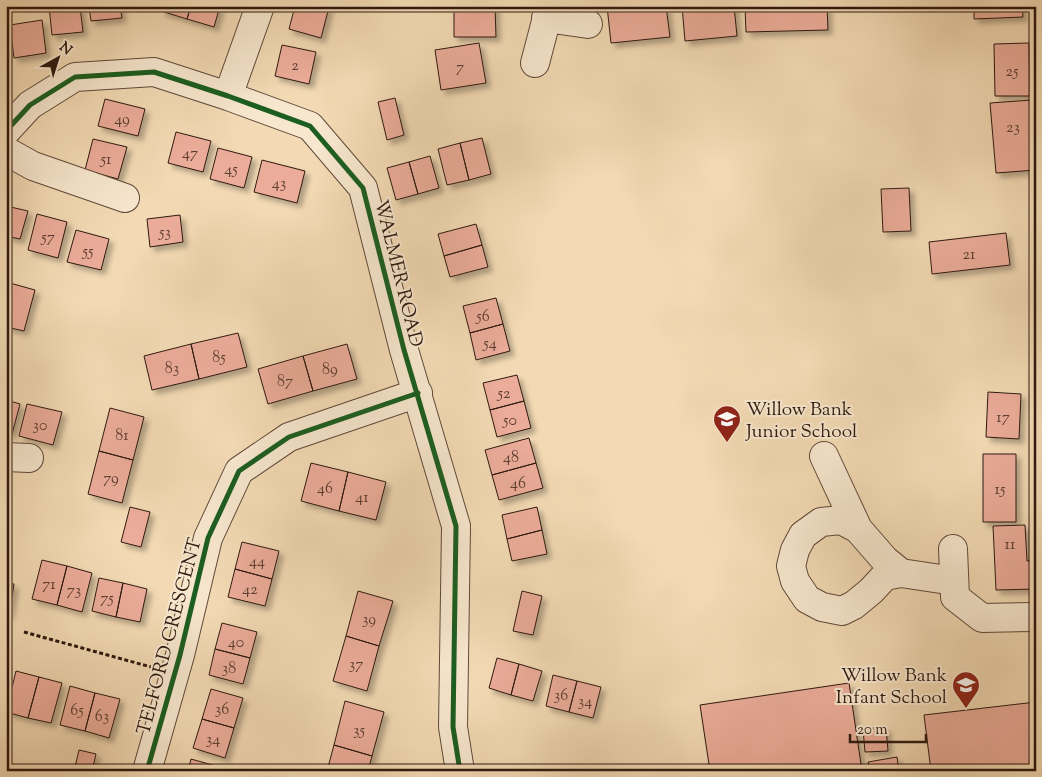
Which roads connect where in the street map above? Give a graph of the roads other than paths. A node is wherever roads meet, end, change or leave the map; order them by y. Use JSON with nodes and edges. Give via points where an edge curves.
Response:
{"nodes":[{"id":1,"x":260,"y":6,"type":"edge"},
{"id":2,"x":548,"y":12,"type":"edge"},
{"id":3,"x":588,"y":24,"type":"dead end"},
{"id":4,"x":535,"y":63,"type":"dead end"},
{"id":5,"x":228,"y":96,"type":"junction"},
{"id":6,"x":6,"y":131,"type":"edge"},
{"id":7,"x":6,"y":151,"type":"edge"},
{"id":8,"x":125,"y":198,"type":"dead end"},
{"id":9,"x":418,"y":393,"type":"junction"},
{"id":10,"x":824,"y":456,"type":"dead end"},
{"id":11,"x":858,"y":529,"type":"junction"},
{"id":12,"x":953,"y":550,"type":"dead end"},
{"id":13,"x":901,"y":573,"type":"junction"},
{"id":14,"x":954,"y":581,"type":"junction"},
{"id":15,"x":1036,"y":617,"type":"edge"},
{"id":16,"x":147,"y":771,"type":"edge"},
{"id":17,"x":460,"y":771,"type":"edge"}],
"edges":[{"from":1,"to":5,"type":"street"},
{"from":2,"to":3,"type":"street"},
{"from":2,"to":4,"type":"street"},
{"from":5,"to":6,"type":"street","name":"WALMER ROAD","via":[[154,72],[75,77],[30,105]]},
{"from":5,"to":9,"type":"street","name":"WALMER ROAD","via":[[310,126],[362,188]]},
{"from":7,"to":8,"type":"street","via":[[33,166]]},
{"from":9,"to":16,"type":"street","name":"TELFORD CRESCENT","via":[[289,437],[240,471],[208,538]]},
{"from":9,"to":17,"type":"street","name":"WALMER ROAD","via":[[456,526],[453,727]]},
{"from":10,"to":11,"type":"street"},
{"from":11,"to":13,"type":"street"},
{"from":11,"to":13,"type":"street","via":[[841,520],[821,522],[803,535],[791,566],[795,581],[807,599],[822,607],[842,611],[860,600],[885,576]]},
{"from":12,"to":14,"type":"street"},
{"from":13,"to":14,"type":"street"},
{"from":14,"to":15,"type":"street","via":[[955,597],[982,618]]}]}
